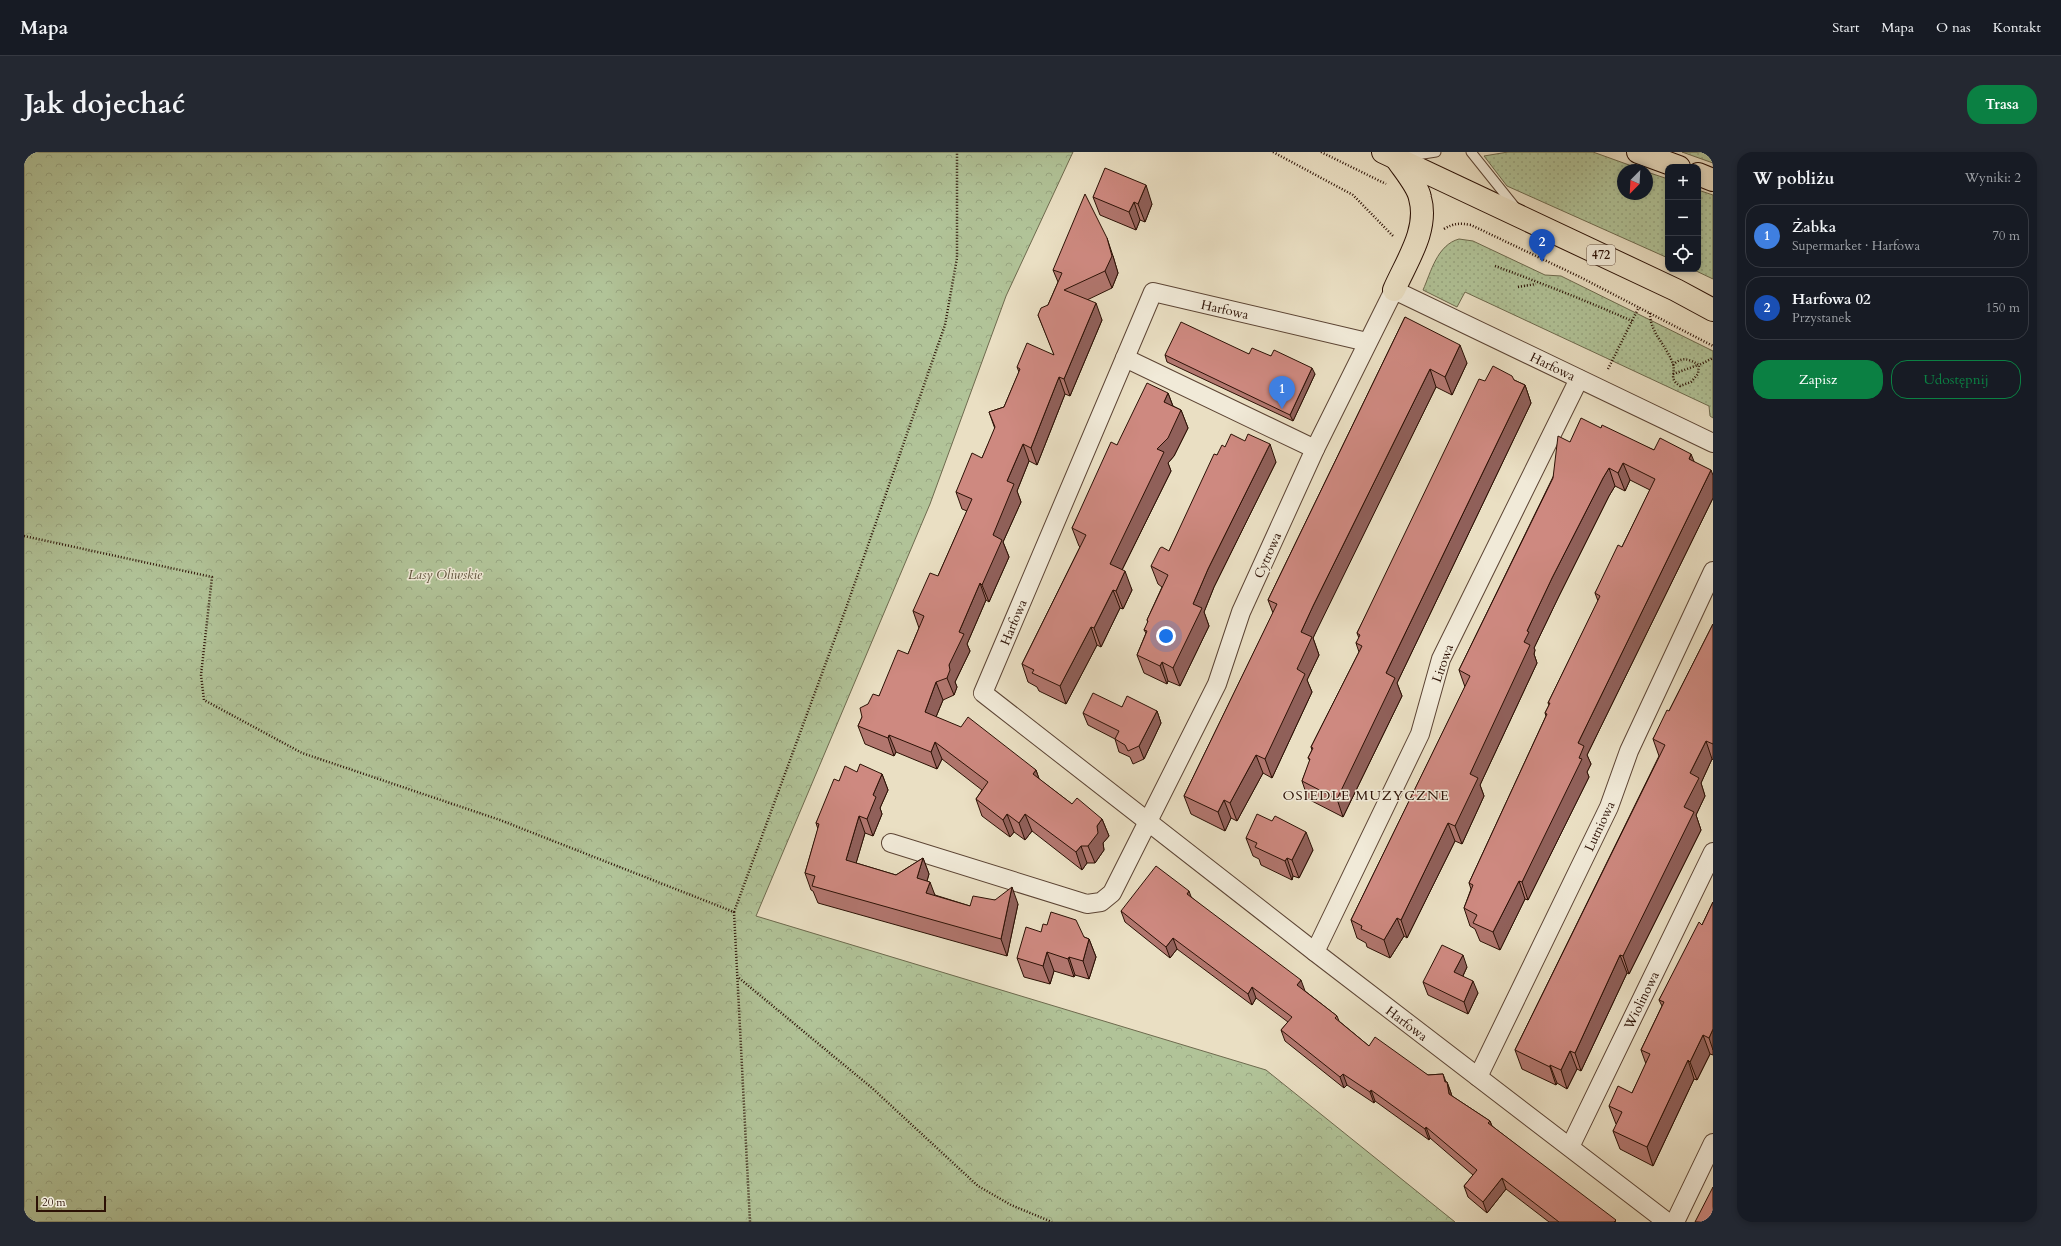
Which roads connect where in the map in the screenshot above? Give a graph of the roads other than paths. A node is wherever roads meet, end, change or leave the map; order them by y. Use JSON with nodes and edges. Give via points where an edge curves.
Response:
{"nodes":[{"id":1,"x":1436,"y":152,"type":"edge"},
{"id":2,"x":1471,"y":152,"type":"edge"},
{"id":3,"x":1638,"y":152,"type":"edge"},
{"id":4,"x":1390,"y":155,"type":"edge"},
{"id":5,"x":1671,"y":164,"type":"edge"},
{"id":6,"x":1701,"y":175,"type":"edge"},
{"id":7,"x":1713,"y":180,"type":"edge"},
{"id":8,"x":1524,"y":219,"type":"junction"},
{"id":9,"x":1394,"y":290,"type":"junction"},
{"id":10,"x":1713,"y":310,"type":"edge"},
{"id":11,"x":1367,"y":342,"type":"junction"},
{"id":12,"x":1125,"y":358,"type":"junction"},
{"id":13,"x":1579,"y":378,"type":"junction"},
{"id":14,"x":1713,"y":443,"type":"edge"},
{"id":15,"x":1315,"y":449,"type":"junction"},
{"id":16,"x":1713,"y":571,"type":"edge"},
{"id":17,"x":1148,"y":823,"type":"junction"},
{"id":18,"x":891,"y":843,"type":"dead end"},
{"id":19,"x":1713,"y":852,"type":"edge"},
{"id":20,"x":1315,"y":952,"type":"junction"},
{"id":21,"x":1478,"y":1077,"type":"junction"},
{"id":22,"x":1713,"y":1143,"type":"edge"},
{"id":23,"x":1570,"y":1147,"type":"junction"},
{"id":24,"x":1667,"y":1222,"type":"edge"},
{"id":25,"x":1675,"y":1222,"type":"edge"}],
"edges":[{"from":1,"to":4,"type":"lane"},
{"from":2,"to":8,"type":"lane"},
{"from":3,"to":5,"type":"main road"},
{"from":4,"to":8,"type":"main road","number":"472"},
{"from":4,"to":9,"type":"main road","via":[[1420,196],[1422,218],[1419,235]]},
{"from":6,"to":7,"type":"main road"},
{"from":8,"to":10,"type":"main road","number":"472"},
{"from":9,"to":11,"type":"street","name":"Cytrowa"},
{"from":9,"to":13,"type":"street","name":"Harfowa"},
{"from":11,"to":12,"type":"street","name":"Harfowa","via":[[1153,292]]},
{"from":11,"to":15,"type":"street","name":"Cytrowa"},
{"from":12,"to":15,"type":"street"},
{"from":12,"to":17,"type":"street","name":"Harfowa","via":[[983,693]]},
{"from":13,"to":14,"type":"street","name":"Harfowa"},
{"from":13,"to":20,"type":"street","name":"Lirowa","via":[[1441,659],[1420,734]]},
{"from":15,"to":17,"type":"street","name":"Cytrowa","via":[[1241,612],[1217,684]]},
{"from":16,"to":21,"type":"street","name":"Lutniowa","via":[[1629,751],[1609,807]]},
{"from":17,"to":18,"type":"street","via":[[1112,893],[1101,902],[1087,904]]},
{"from":17,"to":20,"type":"street","name":"Harfowa"},
{"from":19,"to":23,"type":"street","name":"Wiolinowa"},
{"from":20,"to":21,"type":"street","name":"Harfowa"},
{"from":21,"to":23,"type":"street","name":"Harfowa"},
{"from":22,"to":25,"type":"street"},
{"from":23,"to":24,"type":"street","name":"Harfowa"}]}
